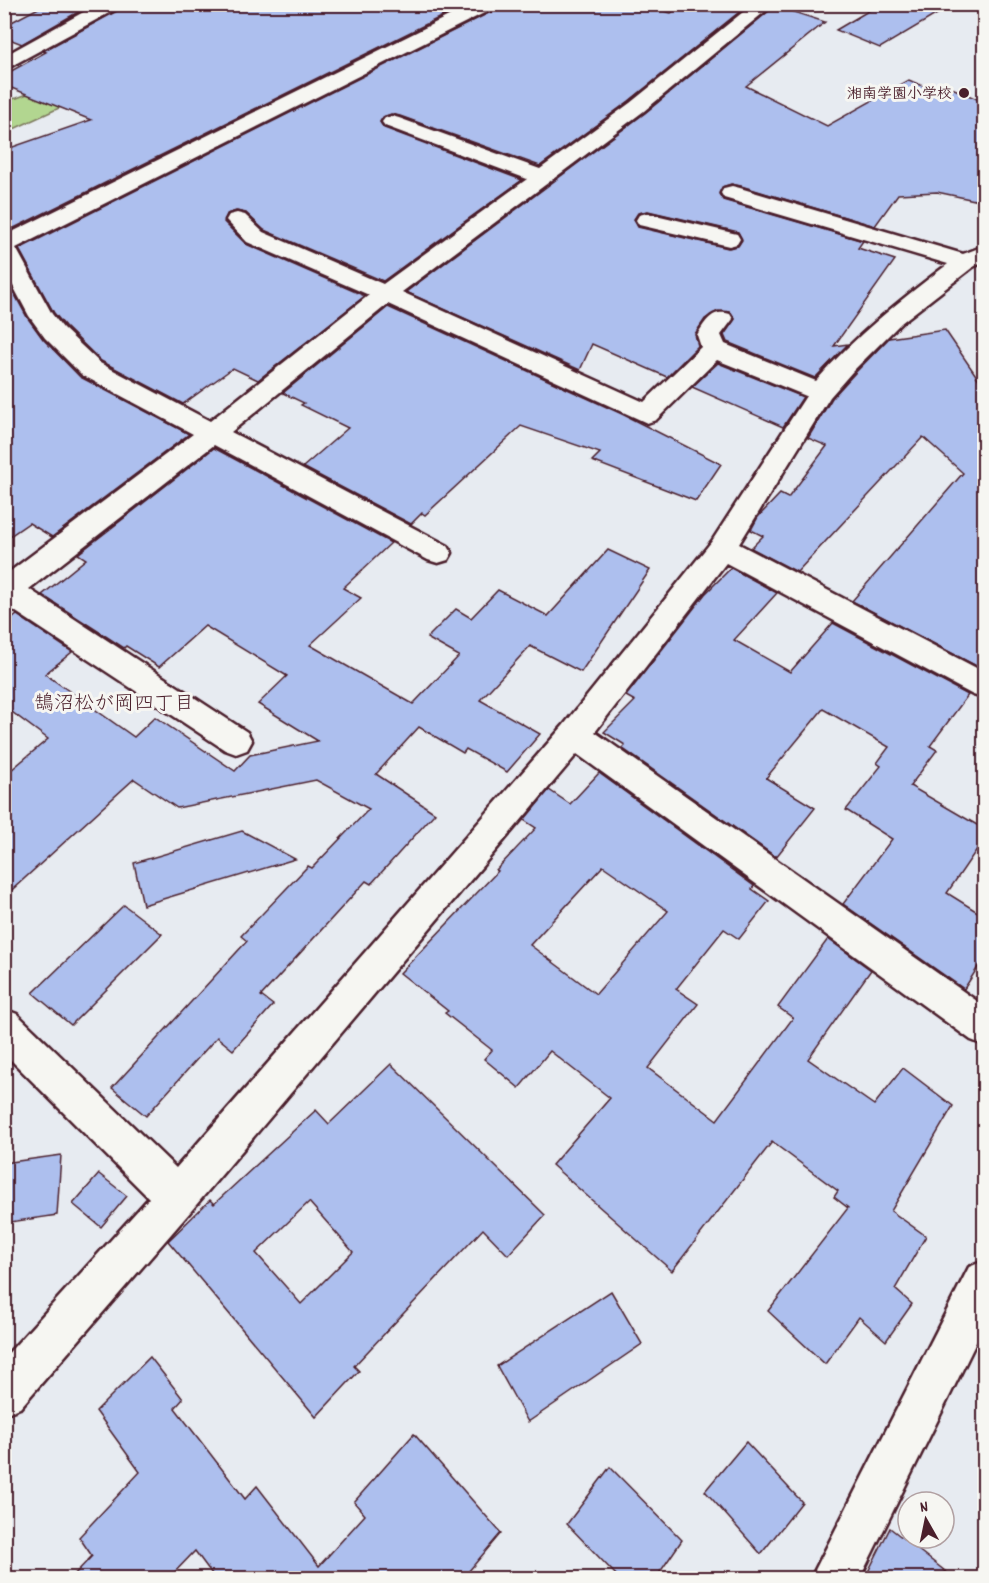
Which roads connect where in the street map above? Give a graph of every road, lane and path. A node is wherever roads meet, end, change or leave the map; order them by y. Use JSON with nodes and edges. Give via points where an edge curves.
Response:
{"nodes":[{"id":1,"x":112,"y":4,"type":"edge"},
{"id":2,"x":448,"y":4,"type":"edge"},
{"id":3,"x":489,"y":4,"type":"edge"},
{"id":4,"x":765,"y":4,"type":"edge"},
{"id":5,"x":469,"y":14,"type":"junction"},
{"id":6,"x":4,"y":64,"type":"edge"},
{"id":7,"x":393,"y":122,"type":"dead end"},
{"id":8,"x":542,"y":177,"type":"junction"},
{"id":9,"x":237,"y":219,"type":"dead end"},
{"id":10,"x":648,"y":220,"type":"dead end"},
{"id":11,"x":4,"y":246,"type":"edge"},
{"id":12,"x":975,"y":257,"type":"edge"},
{"id":13,"x":387,"y":294,"type":"junction"},
{"id":14,"x":721,"y":319,"type":"dead end"},
{"id":15,"x":714,"y":349,"type":"junction"},
{"id":16,"x":820,"y":392,"type":"junction"},
{"id":17,"x":212,"y":433,"type":"junction"},
{"id":18,"x":722,"y":548,"type":"junction"},
{"id":19,"x":438,"y":553,"type":"dead end"},
{"id":20,"x":6,"y":590,"type":"edge"},
{"id":21,"x":984,"y":686,"type":"edge"},
{"id":22,"x":574,"y":735,"type":"junction"},
{"id":23,"x":236,"y":741,"type":"dead end"},
{"id":24,"x":4,"y":1027,"type":"edge"},
{"id":25,"x":984,"y":1027,"type":"edge"},
{"id":26,"x":177,"y":1197,"type":"junction"},
{"id":27,"x":984,"y":1282,"type":"edge"},
{"id":28,"x":4,"y":1392,"type":"edge"},
{"id":29,"x":835,"y":1578,"type":"edge"}],
"edges":[{"from":1,"to":6,"type":"street"},
{"from":2,"to":5,"type":"street"},
{"from":3,"to":5,"type":"street"},
{"from":4,"to":8,"type":"street"},
{"from":5,"to":11,"type":"street"},
{"from":7,"to":8,"type":"street"},
{"from":8,"to":13,"type":"street"},
{"from":9,"to":13,"type":"street","via":[[255,237]]},
{"from":10,"to":12,"type":"street","via":[[731,217]]},
{"from":11,"to":17,"type":"street","via":[[40,316],[91,369]]},
{"from":12,"to":16,"type":"street","via":[[892,318]]},
{"from":13,"to":15,"type":"street","via":[[647,414]]},
{"from":13,"to":17,"type":"street"},
{"from":14,"to":15,"type":"street","via":[[709,335]]},
{"from":15,"to":16,"type":"street"},
{"from":16,"to":18,"type":"street"},
{"from":17,"to":19,"type":"street"},
{"from":17,"to":20,"type":"street"},
{"from":18,"to":21,"type":"street"},
{"from":18,"to":22,"type":"street"},
{"from":20,"to":23,"type":"street"},
{"from":22,"to":25,"type":"street"},
{"from":22,"to":26,"type":"street"},
{"from":24,"to":26,"type":"street"},
{"from":26,"to":28,"type":"street"},
{"from":27,"to":29,"type":"street"}]}
